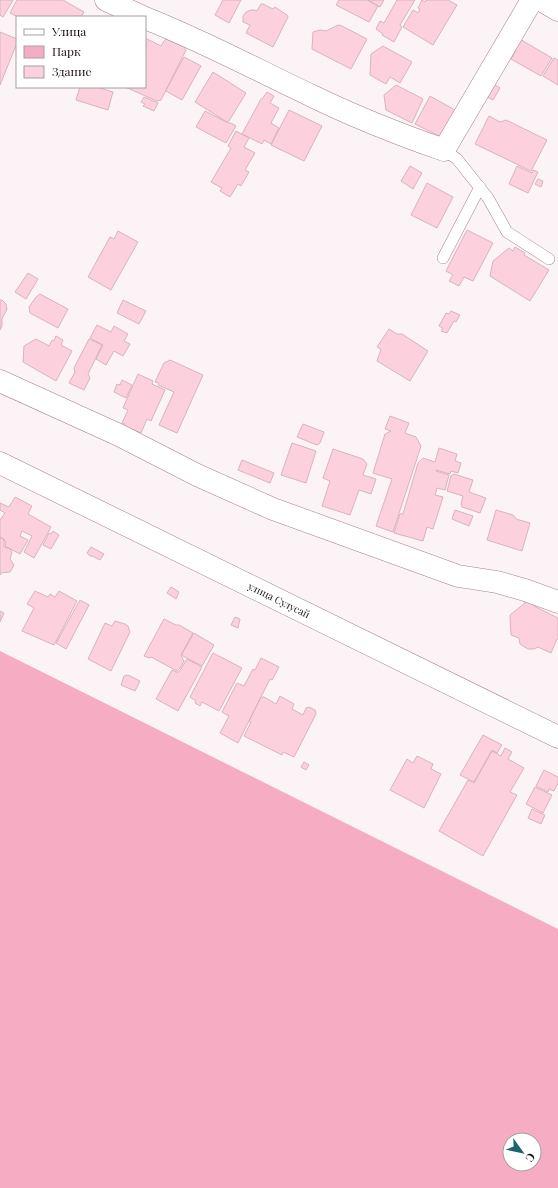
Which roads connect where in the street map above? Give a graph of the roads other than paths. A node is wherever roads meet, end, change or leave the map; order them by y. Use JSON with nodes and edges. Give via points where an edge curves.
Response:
{"nodes":[{"id":1,"x":106,"y":0,"type":"edge"},
{"id":2,"x":532,"y":0,"type":"edge"},
{"id":3,"x":541,"y":0,"type":"edge"},
{"id":4,"x":558,"y":10,"type":"edge"},
{"id":5,"x":142,"y":16,"type":"edge"},
{"id":6,"x":146,"y":18,"type":"edge"},
{"id":7,"x":444,"y":150,"type":"junction"},
{"id":8,"x":480,"y":187,"type":"junction"},
{"id":9,"x":443,"y":258,"type":"dead end"},
{"id":10,"x":549,"y":259,"type":"dead end"},
{"id":11,"x":0,"y":381,"type":"edge"},
{"id":12,"x":0,"y":463,"type":"edge"},
{"id":13,"x":558,"y":602,"type":"edge"},
{"id":14,"x":558,"y":737,"type":"edge"}],
"edges":[{"from":1,"to":5,"type":"street"},
{"from":2,"to":7,"type":"street"},
{"from":3,"to":4,"type":"street"},
{"from":6,"to":7,"type":"street","via":[[311,96],[406,137]]},
{"from":7,"to":8,"type":"lane","via":[[456,159]]},
{"from":8,"to":9,"type":"lane"},
{"from":8,"to":10,"type":"lane","via":[[507,232]]},
{"from":11,"to":13,"type":"street","via":[[119,435],[197,475],[273,508],[458,576],[497,582]]},
{"from":12,"to":14,"type":"street","name":"улица Сулусай"}]}
